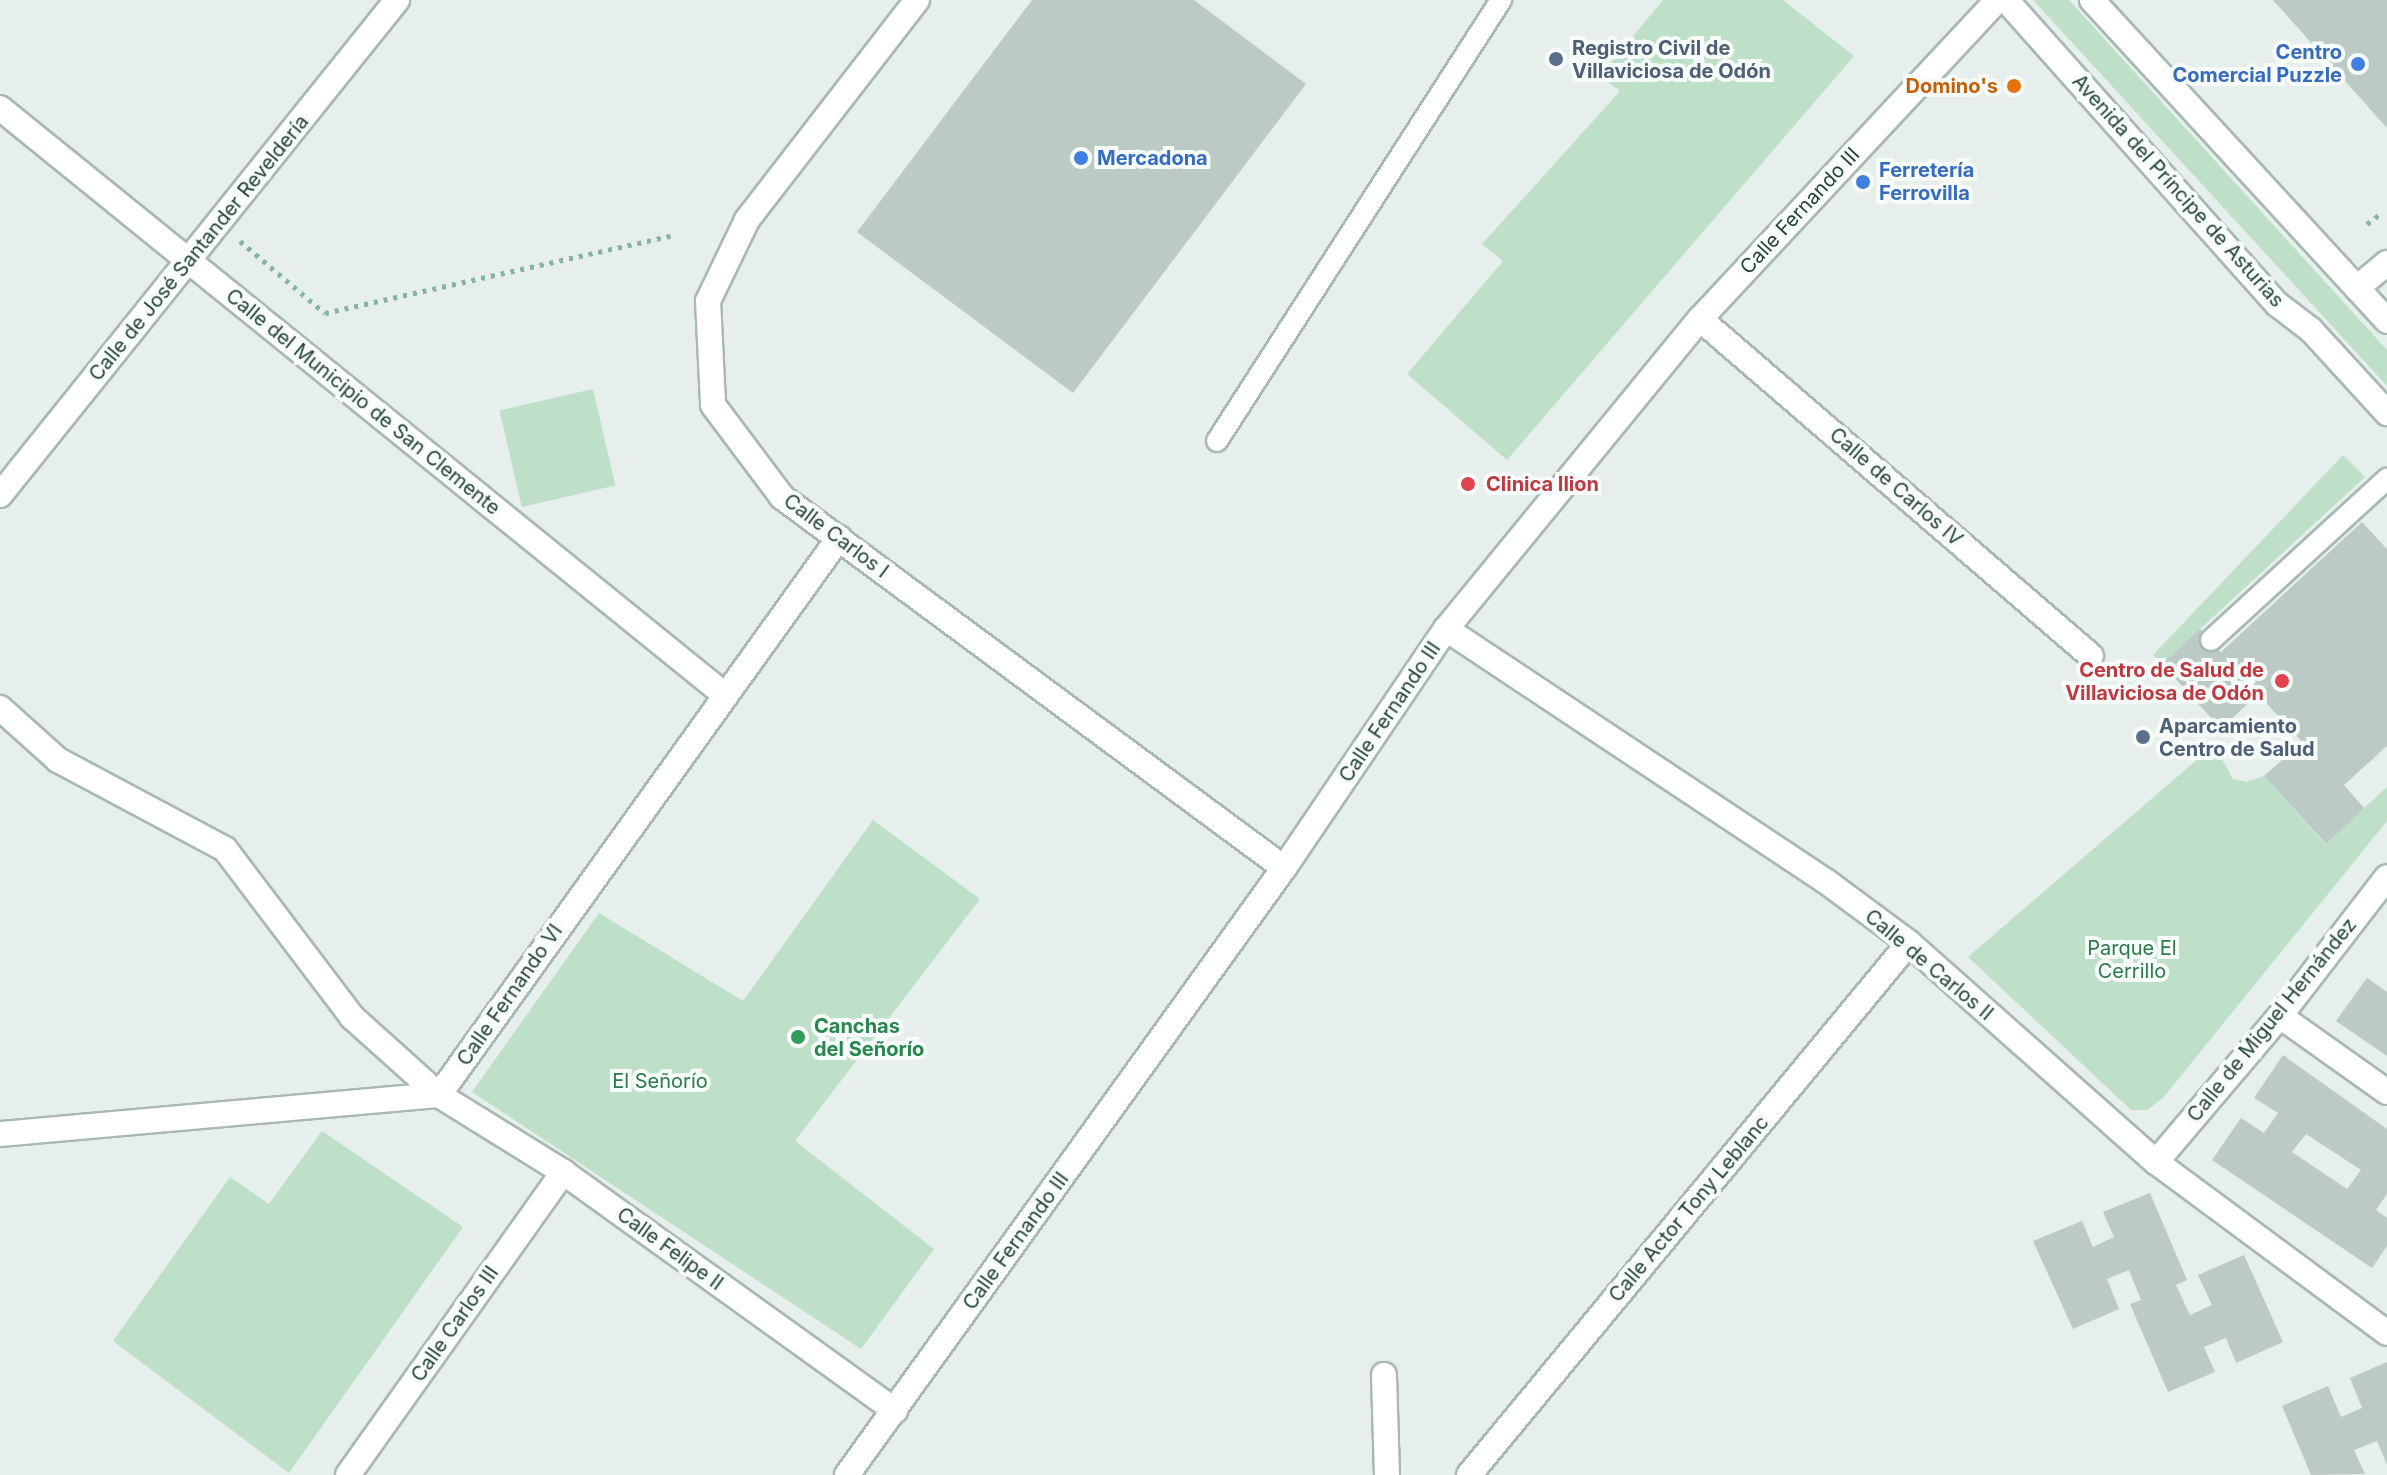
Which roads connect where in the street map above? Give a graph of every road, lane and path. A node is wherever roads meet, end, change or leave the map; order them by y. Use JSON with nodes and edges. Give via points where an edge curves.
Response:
{"nodes":[{"id":1,"x":397,"y":0,"type":"edge"},
{"id":2,"x":917,"y":0,"type":"edge"},
{"id":3,"x":1501,"y":0,"type":"edge"},
{"id":4,"x":1997,"y":0,"type":"edge"},
{"id":5,"x":2006,"y":0,"type":"edge"},
{"id":6,"x":2092,"y":0,"type":"edge"},
{"id":7,"x":0,"y":108,"type":"edge"},
{"id":8,"x":2381,"y":213,"type":"dead end"},
{"id":9,"x":219,"y":223,"type":"junction"},
{"id":10,"x":2367,"y":224,"type":"dead end"},
{"id":11,"x":673,"y":235,"type":"dead end"},
{"id":12,"x":190,"y":260,"type":"junction"},
{"id":13,"x":2387,"y":263,"type":"edge"},
{"id":14,"x":2357,"y":288,"type":"junction"},
{"id":15,"x":1700,"y":319,"type":"junction"},
{"id":16,"x":2387,"y":321,"type":"edge"},
{"id":17,"x":2387,"y":413,"type":"edge"},
{"id":18,"x":1217,"y":441,"type":"dead end"},
{"id":19,"x":2387,"y":479,"type":"edge"},
{"id":20,"x":0,"y":495,"type":"edge"},
{"id":21,"x":839,"y":538,"type":"junction"},
{"id":22,"x":1446,"y":629,"type":"junction"},
{"id":23,"x":2211,"y":640,"type":"dead end"},
{"id":24,"x":2091,"y":656,"type":"dead end"},
{"id":25,"x":726,"y":696,"type":"junction"},
{"id":26,"x":0,"y":708,"type":"edge"},
{"id":27,"x":1284,"y":868,"type":"junction"},
{"id":28,"x":2387,"y":877,"type":"edge"},
{"id":29,"x":1909,"y":943,"type":"junction"},
{"id":30,"x":2280,"y":1016,"type":"junction"},
{"id":31,"x":2387,"y":1092,"type":"edge"},
{"id":32,"x":439,"y":1095,"type":"junction"},
{"id":33,"x":0,"y":1134,"type":"edge"},
{"id":34,"x":2156,"y":1162,"type":"junction"},
{"id":35,"x":563,"y":1172,"type":"junction"},
{"id":36,"x":2387,"y":1333,"type":"edge"},
{"id":37,"x":1384,"y":1375,"type":"dead end"},
{"id":38,"x":895,"y":1411,"type":"junction"},
{"id":39,"x":348,"y":1475,"type":"edge"},
{"id":40,"x":847,"y":1475,"type":"edge"},
{"id":41,"x":1387,"y":1475,"type":"edge"},
{"id":42,"x":1469,"y":1475,"type":"edge"}],
"edges":[{"from":1,"to":9,"type":"street","name":"Calle de José Santander Reveldería"},
{"from":2,"to":21,"type":"street","name":"Calle Carlos I","via":[[747,220],[708,301],[713,405],[782,497]]},
{"from":3,"to":18,"type":"lane"},
{"from":4,"to":15,"type":"street","name":"Calle Fernando III"},
{"from":5,"to":17,"type":"street","name":"Avenida del Príncipe de Asturias","via":[[2277,304],[2311,330]]},
{"from":6,"to":14,"type":"street"},
{"from":7,"to":12,"type":"street","name":"Calle del Municipio de San Clemente"},
{"from":8,"to":10,"type":"path"},
{"from":9,"to":11,"type":"path","via":[[325,313]]},
{"from":9,"to":12,"type":"street","name":"Calle de José Santander Reveldería"},
{"from":12,"to":20,"type":"street","name":"Calle de José Santander Reveldería"},
{"from":12,"to":25,"type":"street","name":"Calle del Municipio de San Clemente"},
{"from":13,"to":14,"type":"street"},
{"from":14,"to":16,"type":"street"},
{"from":15,"to":22,"type":"street","name":"Calle Fernando III"},
{"from":15,"to":24,"type":"street","name":"Calle de Carlos IV"},
{"from":19,"to":23,"type":"lane"},
{"from":21,"to":25,"type":"street","name":"Calle Fernando VI"},
{"from":21,"to":27,"type":"street","name":"Calle Carlos I"},
{"from":22,"to":27,"type":"street","name":"Calle Fernando III"},
{"from":22,"to":29,"type":"street","name":"Calle de Carlos II","via":[[1827,882]]},
{"from":25,"to":32,"type":"street","name":"Calle Fernando VI"},
{"from":26,"to":32,"type":"street","name":"Calle Felipe II","via":[[58,760],[225,849],[352,1017]]},
{"from":27,"to":38,"type":"street","name":"Calle Fernando III"},
{"from":28,"to":30,"type":"street","name":"Calle de Miguel Hernández"},
{"from":29,"to":34,"type":"street","name":"Calle de Carlos II"},
{"from":29,"to":42,"type":"street","name":"Calle Actor Tony Leblanc"},
{"from":30,"to":31,"type":"street"},
{"from":30,"to":34,"type":"street","name":"Calle de Miguel Hernández"},
{"from":32,"to":33,"type":"street"},
{"from":32,"to":35,"type":"street","name":"Calle Felipe II"},
{"from":34,"to":36,"type":"street","name":"Calle de Carlos II"},
{"from":35,"to":38,"type":"street","name":"Calle Felipe II"},
{"from":35,"to":39,"type":"street","name":"Calle Carlos III"},
{"from":37,"to":41,"type":"street"},
{"from":38,"to":40,"type":"street","name":"Calle Fernando III"}]}
